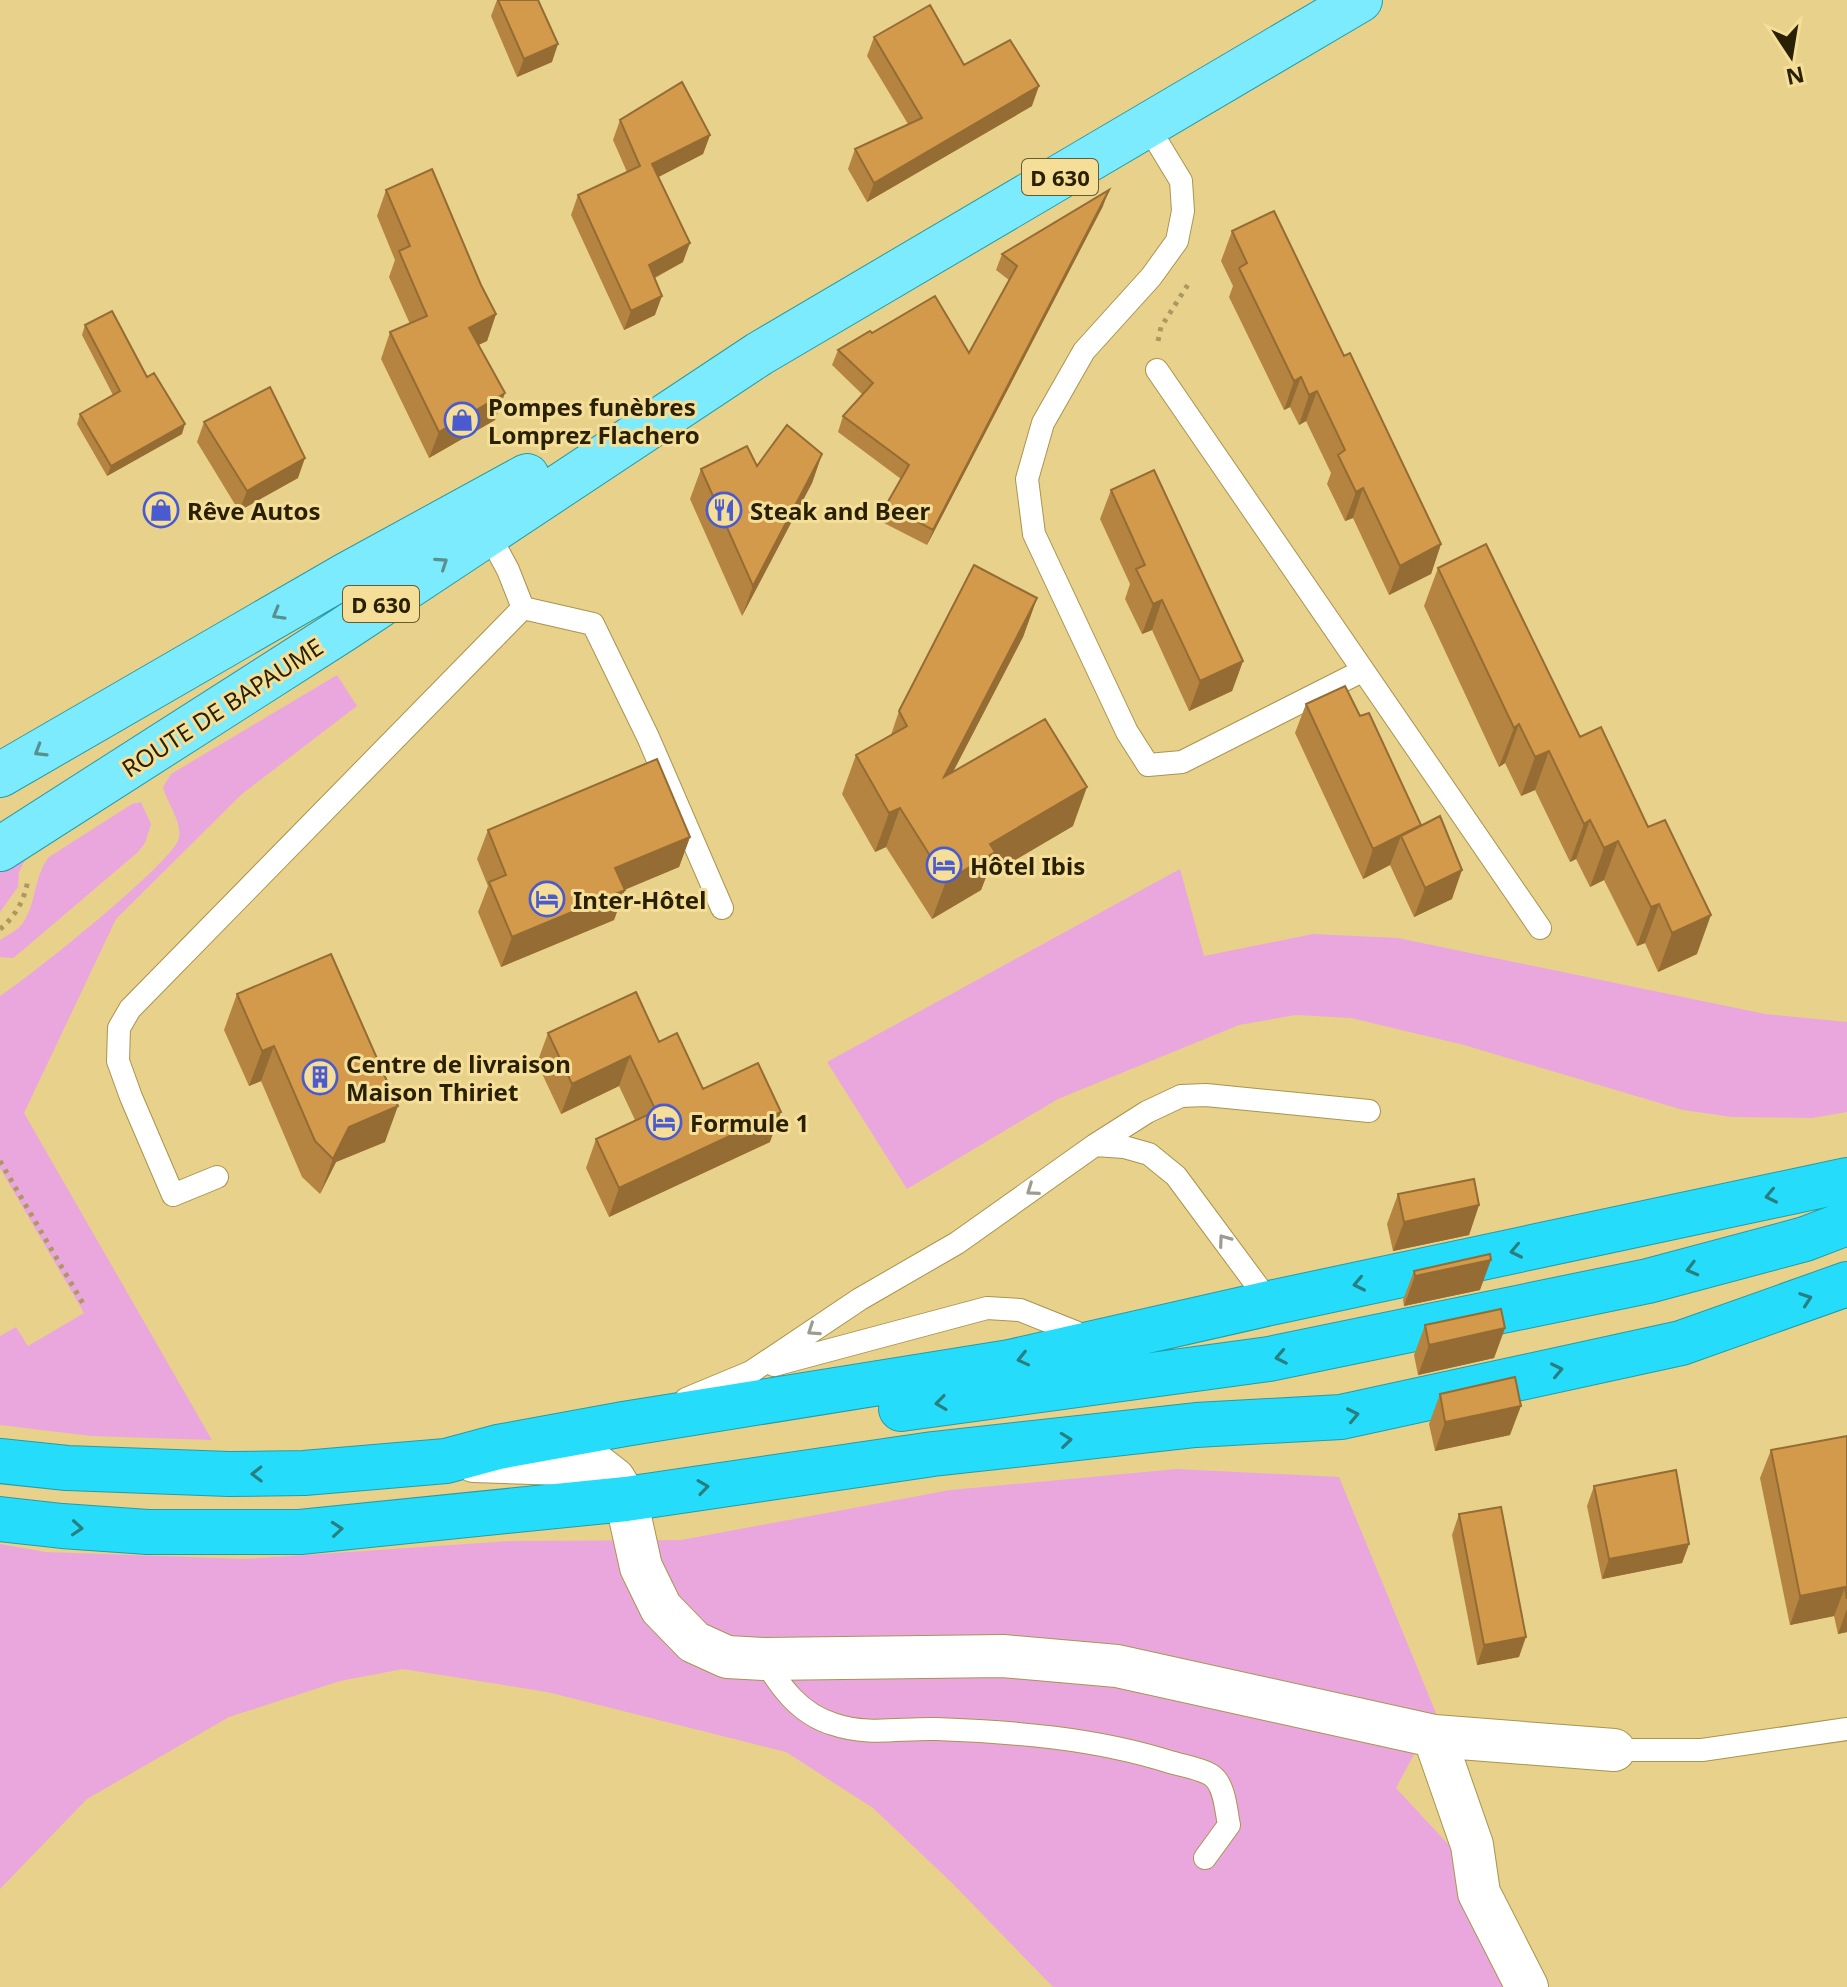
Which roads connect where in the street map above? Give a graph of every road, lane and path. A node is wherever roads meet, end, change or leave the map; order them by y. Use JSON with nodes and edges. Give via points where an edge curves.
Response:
{"nodes":[{"id":1,"x":1360,"y":0,"type":"edge"},
{"id":2,"x":1147,"y":125,"type":"junction"},
{"id":3,"x":1157,"y":370,"type":"dead end"},
{"id":4,"x":480,"y":519,"type":"junction"},
{"id":5,"x":523,"y":608,"type":"junction"},
{"id":6,"x":1362,"y":671,"type":"junction"},
{"id":7,"x":80,"y":727,"type":"junction"},
{"id":8,"x":0,"y":775,"type":"edge"},
{"id":9,"x":0,"y":847,"type":"edge"},
{"id":10,"x":722,"y":908,"type":"dead end"},
{"id":11,"x":1540,"y":928,"type":"dead end"},
{"id":12,"x":1369,"y":1111,"type":"dead end"},
{"id":13,"x":1095,"y":1145,"type":"junction"},
{"id":14,"x":0,"y":1161,"type":"edge"},
{"id":15,"x":217,"y":1177,"type":"dead end"},
{"id":16,"x":1847,"y":1180,"type":"edge"},
{"id":17,"x":1847,"y":1223,"type":"edge"},
{"id":18,"x":1847,"y":1284,"type":"edge"},
{"id":19,"x":1270,"y":1303,"type":"junction"},
{"id":20,"x":85,"y":1307,"type":"dead end"},
{"id":21,"x":1099,"y":1341,"type":"junction"},
{"id":22,"x":751,"y":1372,"type":"junction"},
{"id":23,"x":624,"y":1424,"type":"junction"},
{"id":24,"x":0,"y":1461,"type":"edge"},
{"id":25,"x":446,"y":1461,"type":"junction"},
{"id":26,"x":626,"y":1499,"type":"junction"},
{"id":27,"x":0,"y":1519,"type":"edge"},
{"id":28,"x":764,"y":1659,"type":"junction"},
{"id":29,"x":1847,"y":1729,"type":"edge"},
{"id":30,"x":1434,"y":1736,"type":"junction"},
{"id":31,"x":1614,"y":1750,"type":"joint"},
{"id":32,"x":1205,"y":1858,"type":"dead end"},
{"id":33,"x":1527,"y":1987,"type":"edge"}],
"edges":[{"from":1,"to":2,"type":"main road","number":"D 630"},
{"from":2,"to":4,"type":"main road","name":"ROUTE DE BAPAUME","number":"D 630"},
{"from":2,"to":6,"type":"lane","via":[[1181,181],[1177,241],[1084,351],[1043,423],[1027,479],[1034,534],[1127,732],[1148,765],[1182,762]]},
{"from":3,"to":6,"type":"lane"},
{"from":4,"to":5,"type":"lane"},
{"from":4,"to":7,"type":"main road","name":"ROUTE DE BAPAUME","number":"D 630","one_way":true},
{"from":9,"to":4,"type":"main road","name":"ROUTE DE BAPAUME","number":"D 630","one_way":true,"via":[[331,638]]},
{"from":5,"to":10,"type":"lane","via":[[593,624]]},
{"from":5,"to":15,"type":"lane","via":[[168,968],[119,1028],[122,1077],[173,1195]]},
{"from":6,"to":11,"type":"lane"},
{"from":7,"to":8,"type":"main road","name":"ROUTE DE BAPAUME","number":"D 630","one_way":true},
{"from":7,"to":9,"type":"main road","via":[[83,750],[72,772]]},
{"from":12,"to":13,"type":"lane","via":[[1181,1096]]},
{"from":19,"to":13,"type":"lane","one_way":true,"via":[[1176,1176],[1149,1154]]},
{"from":13,"to":22,"type":"lane","one_way":true,"via":[[957,1243],[860,1299]]},
{"from":14,"to":20,"type":"path"},
{"from":16,"to":19,"type":"highway","one_way":true},
{"from":17,"to":23,"type":"highway","one_way":true,"via":[[1648,1281],[1269,1359],[892,1410]]},
{"from":26,"to":18,"type":"highway","one_way":true,"via":[[933,1454],[1196,1425],[1341,1417],[1681,1343]]},
{"from":19,"to":21,"type":"highway"},
{"from":21,"to":22,"type":"lane","via":[[1020,1310],[987,1308]]},
{"from":21,"to":23,"type":"highway","one_way":true,"via":[[1010,1362]]},
{"from":22,"to":23,"type":"lane"},
{"from":23,"to":25,"type":"highway"},
{"from":25,"to":24,"type":"highway","one_way":true,"via":[[229,1474]]},
{"from":25,"to":26,"type":"street","via":[[596,1465],[614,1479]]},
{"from":27,"to":26,"type":"highway","one_way":true,"via":[[148,1532],[300,1532]]},
{"from":26,"to":28,"type":"street","via":[[641,1567],[661,1608],[694,1642],[727,1657]]},
{"from":28,"to":30,"type":"street","via":[[1003,1656],[1117,1666]]},
{"from":28,"to":32,"type":"lane","via":[[787,1694],[832,1724],[875,1732],[932,1729],[1062,1737],[1213,1775],[1229,1825]]},
{"from":29,"to":31,"type":"lane","via":[[1702,1750]]},
{"from":30,"to":31,"type":"street"},
{"from":30,"to":33,"type":"street","via":[[1472,1845],[1479,1893]]}]}
